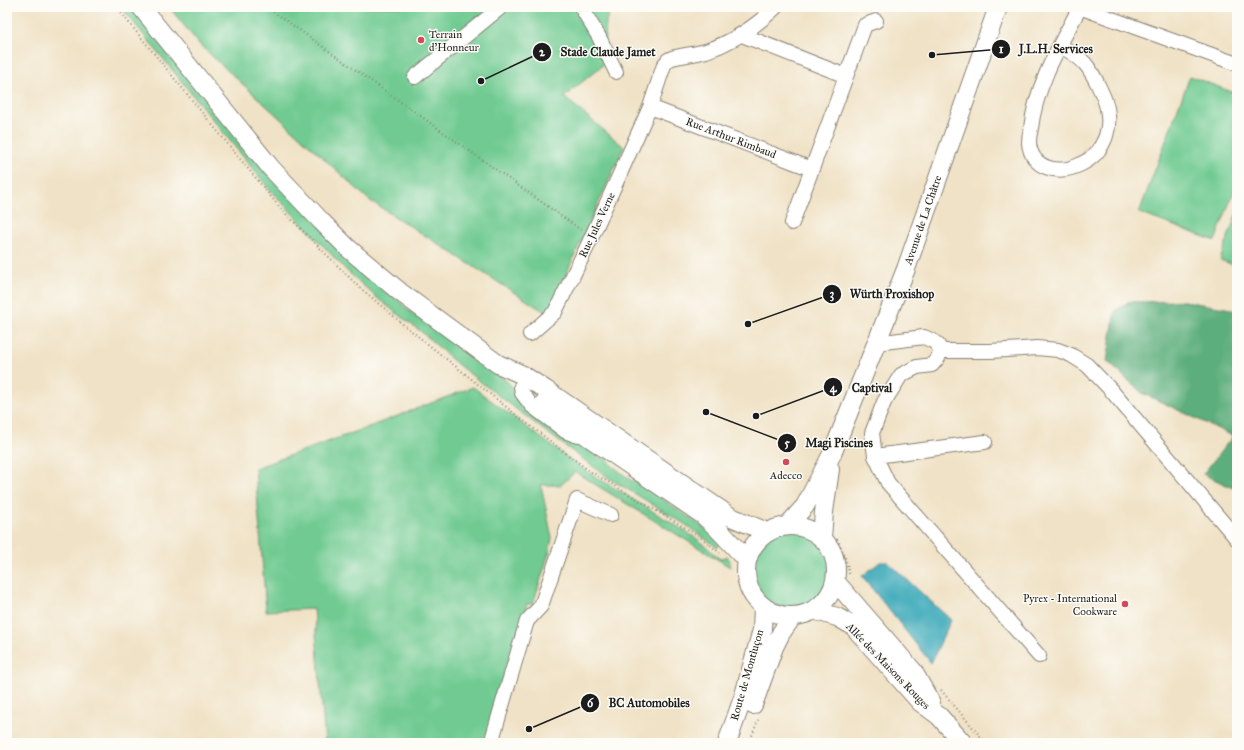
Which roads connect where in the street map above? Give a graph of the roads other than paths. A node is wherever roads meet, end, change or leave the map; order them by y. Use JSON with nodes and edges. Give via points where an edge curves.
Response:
{"nodes":[{"id":1,"x":140,"y":7,"type":"edge"},
{"id":2,"x":501,"y":7,"type":"edge"},
{"id":3,"x":581,"y":7,"type":"edge"},
{"id":4,"x":776,"y":7,"type":"edge"},
{"id":5,"x":998,"y":7,"type":"edge"},
{"id":6,"x":1079,"y":7,"type":"edge"},
{"id":7,"x":876,"y":21,"type":"dead end"},
{"id":8,"x":742,"y":35,"type":"junction"},
{"id":9,"x":1060,"y":46,"type":"junction"},
{"id":10,"x":1237,"y":64,"type":"edge"},
{"id":11,"x":616,"y":72,"type":"dead end"},
{"id":12,"x":846,"y":76,"type":"junction"},
{"id":13,"x":415,"y":77,"type":"dead end"},
{"id":14,"x":650,"y":107,"type":"junction"},
{"id":15,"x":812,"y":169,"type":"junction"},
{"id":16,"x":792,"y":223,"type":"dead end"},
{"id":17,"x":530,"y":334,"type":"dead end"},
{"id":18,"x":876,"y":343,"type":"junction"},
{"id":19,"x":940,"y":351,"type":"junction"},
{"id":20,"x":498,"y":364,"type":"junction"},
{"id":21,"x":985,"y":442,"type":"dead end"},
{"id":22,"x":832,"y":454,"type":"junction"},
{"id":23,"x":875,"y":456,"type":"junction"},
{"id":24,"x":611,"y":515,"type":"dead end"},
{"id":25,"x":787,"y":526,"type":"junction"},
{"id":26,"x":767,"y":532,"type":"junction"},
{"id":27,"x":828,"y":536,"type":"junction"},
{"id":28,"x":1237,"y":539,"type":"edge"},
{"id":29,"x":742,"y":563,"type":"junction"},
{"id":30,"x":842,"y":578,"type":"junction"},
{"id":31,"x":756,"y":607,"type":"junction"},
{"id":32,"x":813,"y":610,"type":"junction"},
{"id":33,"x":793,"y":616,"type":"junction"},
{"id":34,"x":1039,"y":656,"type":"dead end"},
{"id":35,"x":939,"y":716,"type":"junction"},
{"id":36,"x":490,"y":743,"type":"edge"},
{"id":37,"x":727,"y":743,"type":"edge"},
{"id":38,"x":739,"y":743,"type":"edge"},
{"id":39,"x":963,"y":743,"type":"edge"}],
"edges":[{"from":1,"to":20,"type":"main road","via":[[271,168],[321,221],[383,278]]},
{"from":2,"to":13,"type":"street"},
{"from":3,"to":11,"type":"street"},
{"from":4,"to":8,"type":"street"},
{"from":5,"to":18,"type":"main road","name":"Avenue de La Châtre","via":[[906,269]]},
{"from":6,"to":9,"type":"street"},
{"from":6,"to":10,"type":"street"},
{"from":7,"to":12,"type":"street","via":[[865,25]]},
{"from":8,"to":12,"type":"street"},
{"from":8,"to":14,"type":"street","name":"Rue Jules Verne","via":[[705,51],[668,60]]},
{"from":9,"to":9,"type":"street","via":[[1032,114],[1029,143],[1039,164],[1049,168],[1068,169],[1082,165],[1093,156],[1101,146],[1109,122],[1103,96],[1087,64],[1076,54]]},
{"from":12,"to":15,"type":"street"},
{"from":14,"to":15,"type":"street","name":"Rue Arthur Rimbaud"},
{"from":14,"to":17,"type":"street","name":"Rue Jules Verne","via":[[555,312]]},
{"from":15,"to":16,"type":"street"},
{"from":18,"to":19,"type":"street","via":[[924,337],[938,345]]},
{"from":18,"to":22,"type":"main road","name":"Avenue de La Châtre"},
{"from":19,"to":23,"type":"street","via":[[932,365],[917,367],[901,375],[884,402],[872,434]]},
{"from":19,"to":28,"type":"street","via":[[1051,349],[1071,355],[1087,365]]},
{"from":20,"to":26,"type":"main road","via":[[540,386],[731,517]]},
{"from":20,"to":29,"type":"main road","via":[[521,386],[585,434],[703,515],[715,526]]},
{"from":21,"to":23,"type":"street"},
{"from":22,"to":25,"type":"main road","name":"Avenue de La Châtre","via":[[805,506]]},
{"from":22,"to":27,"type":"main road","name":"Avenue de La Châtre","via":[[824,512]]},
{"from":23,"to":34,"type":"street","via":[[888,482]]},
{"from":24,"to":36,"type":"street","via":[[577,500],[541,606],[527,621]]},
{"from":25,"to":26,"type":"main road"},
{"from":25,"to":27,"type":"main road","via":[[802,527]]},
{"from":26,"to":29,"type":"main road","via":[[753,546]]},
{"from":27,"to":30,"type":"main road","via":[[836,570]]},
{"from":29,"to":31,"type":"main road","via":[[750,589],[758,601]]},
{"from":30,"to":32,"type":"main road","via":[[822,604]]},
{"from":30,"to":35,"type":"main road","name":"Allée des Maisons Rouges","via":[[913,671]]},
{"from":31,"to":33,"type":"main road"},
{"from":31,"to":37,"type":"main road","name":"Route de Montluçon","via":[[762,630],[744,695]]},
{"from":32,"to":33,"type":"main road"},
{"from":32,"to":35,"type":"main road","name":"Allée des Maisons Rouges","via":[[852,626],[920,702]]},
{"from":33,"to":38,"type":"main road","name":"Route de Montluçon","via":[[774,647]]},
{"from":35,"to":39,"type":"main road","name":"Allée des Maisons Rouges"}]}
